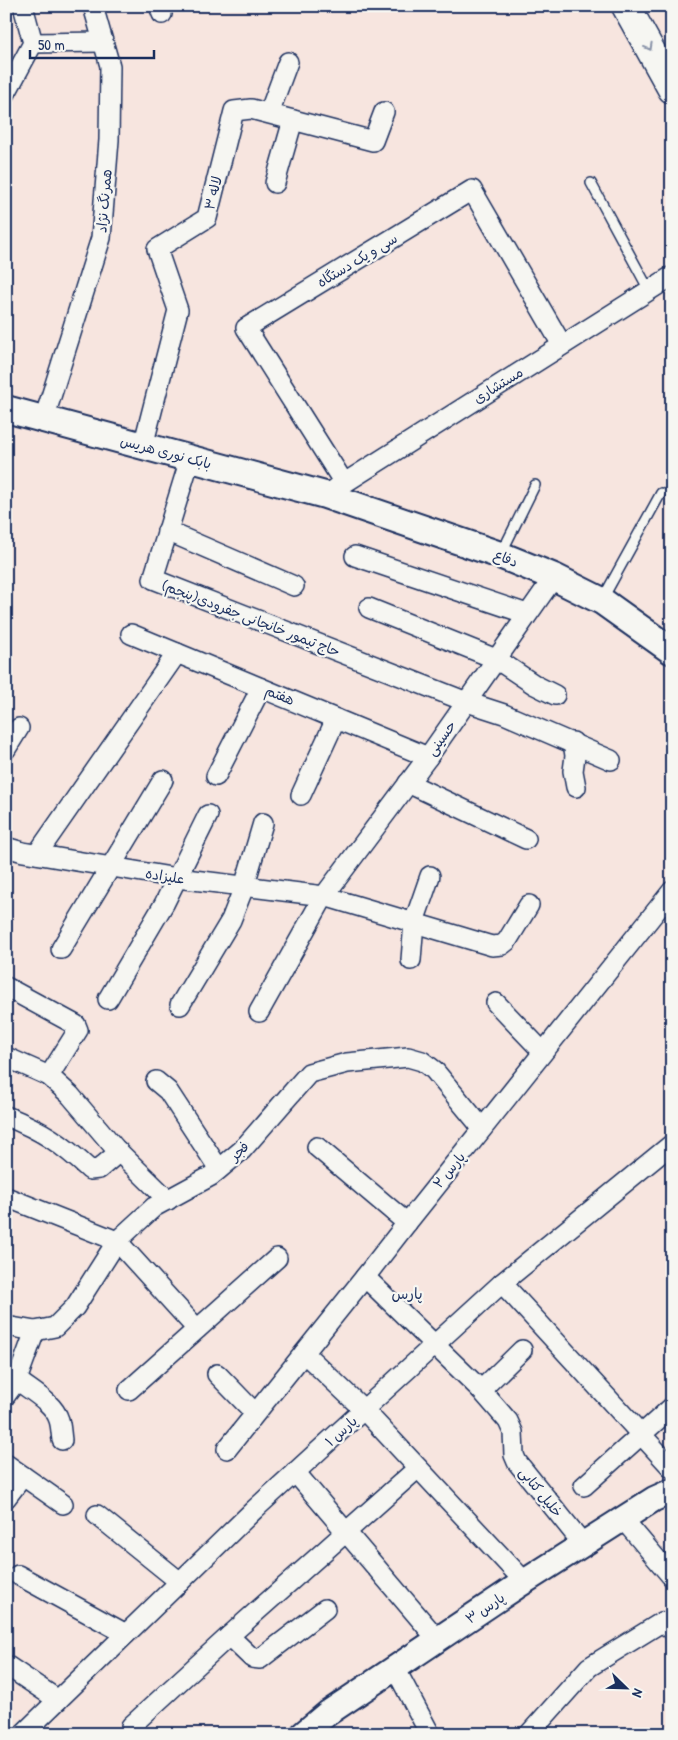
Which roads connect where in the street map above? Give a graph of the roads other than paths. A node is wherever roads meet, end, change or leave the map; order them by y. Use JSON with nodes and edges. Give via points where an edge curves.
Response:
{"nodes":[{"id":1,"x":23,"y":6,"type":"edge"},
{"id":2,"x":93,"y":6,"type":"edge"},
{"id":3,"x":626,"y":6,"type":"edge"},
{"id":4,"x":103,"y":42,"type":"junction"},
{"id":5,"x":33,"y":43,"type":"junction"},
{"id":6,"x":288,"y":62,"type":"dead end"},
{"id":7,"x":672,"y":89,"type":"edge"},
{"id":8,"x":6,"y":93,"type":"edge"},
{"id":9,"x":384,"y":112,"type":"dead end"},
{"id":10,"x":269,"y":113,"type":"junction"},
{"id":11,"x":293,"y":120,"type":"junction"},
{"id":12,"x":275,"y":182,"type":"dead end"},
{"id":13,"x":591,"y":183,"type":"dead end"},
{"id":14,"x":672,"y":276,"type":"edge"},
{"id":15,"x":649,"y":290,"type":"junction"},
{"id":16,"x":562,"y":345,"type":"junction"},
{"id":17,"x":6,"y":409,"type":"edge"},
{"id":18,"x":44,"y":419,"type":"junction"},
{"id":19,"x":143,"y":446,"type":"junction"},
{"id":20,"x":190,"y":459,"type":"junction"},
{"id":21,"x":535,"y":485,"type":"dead end"},
{"id":22,"x":335,"y":489,"type":"junction"},
{"id":23,"x":661,"y":493,"type":"dead end"},
{"id":24,"x":167,"y":531,"type":"junction"},
{"id":25,"x":500,"y":555,"type":"junction"},
{"id":26,"x":356,"y":556,"type":"dead end"},
{"id":27,"x":554,"y":577,"type":"junction"},
{"id":28,"x":294,"y":586,"type":"dead end"},
{"id":29,"x":602,"y":601,"type":"junction"},
{"id":30,"x":369,"y":608,"type":"dead end"},
{"id":31,"x":527,"y":614,"type":"junction"},
{"id":32,"x":131,"y":634,"type":"dead end"},
{"id":33,"x":672,"y":651,"type":"edge"},
{"id":34,"x":177,"y":653,"type":"junction"},
{"id":35,"x":496,"y":658,"type":"junction"},
{"id":36,"x":262,"y":688,"type":"junction"},
{"id":37,"x":555,"y":695,"type":"dead end"},
{"id":38,"x":467,"y":702,"type":"junction"},
{"id":39,"x":336,"y":718,"type":"junction"},
{"id":40,"x":19,"y":728,"type":"dead end"},
{"id":41,"x":573,"y":742,"type":"junction"},
{"id":42,"x":6,"y":749,"type":"edge"},
{"id":43,"x":428,"y":757,"type":"junction"},
{"id":44,"x":611,"y":760,"type":"dead end"},
{"id":45,"x":216,"y":776,"type":"dead end"},
{"id":46,"x":163,"y":780,"type":"dead end"},
{"id":47,"x":408,"y":783,"type":"junction"},
{"id":48,"x":576,"y":788,"type":"dead end"},
{"id":49,"x":301,"y":795,"type":"dead end"},
{"id":50,"x":208,"y":816,"type":"dead end"},
{"id":51,"x":264,"y":823,"type":"dead end"},
{"id":52,"x":526,"y":839,"type":"dead end"},
{"id":53,"x":6,"y":847,"type":"edge"},
{"id":54,"x":38,"y":854,"type":"junction"},
{"id":55,"x":110,"y":867,"type":"junction"},
{"id":56,"x":430,"y":876,"type":"dead end"},
{"id":57,"x":177,"y":878,"type":"junction"},
{"id":58,"x":244,"y":887,"type":"junction"},
{"id":59,"x":672,"y":891,"type":"edge"},
{"id":60,"x":329,"y":897,"type":"junction"},
{"id":61,"x":529,"y":905,"type":"dead end"},
{"id":62,"x":369,"y":909,"type":"dead end"},
{"id":63,"x":414,"y":922,"type":"junction"},
{"id":64,"x":61,"y":949,"type":"dead end"},
{"id":65,"x":411,"y":960,"type":"dead end"},
{"id":66,"x":6,"y":987,"type":"edge"},
{"id":67,"x":108,"y":999,"type":"dead end"},
{"id":68,"x":496,"y":1003,"type":"dead end"},
{"id":69,"x":180,"y":1004,"type":"dead end"},
{"id":70,"x":259,"y":1012,"type":"dead end"},
{"id":71,"x":543,"y":1052,"type":"junction"},
{"id":72,"x":6,"y":1057,"type":"edge"},
{"id":73,"x":49,"y":1076,"type":"junction"},
{"id":74,"x":156,"y":1081,"type":"dead end"},
{"id":75,"x":6,"y":1116,"type":"edge"},
{"id":76,"x":482,"y":1128,"type":"junction"},
{"id":77,"x":672,"y":1144,"type":"edge"},
{"id":78,"x":317,"y":1147,"type":"dead end"},
{"id":79,"x":119,"y":1152,"type":"junction"},
{"id":80,"x":219,"y":1169,"type":"junction"},
{"id":81,"x":6,"y":1197,"type":"edge"},
{"id":82,"x":168,"y":1200,"type":"junction"},
{"id":83,"x":407,"y":1223,"type":"junction"},
{"id":84,"x":117,"y":1241,"type":"junction"},
{"id":85,"x":277,"y":1258,"type":"dead end"},
{"id":86,"x":366,"y":1277,"type":"junction"},
{"id":87,"x":502,"y":1283,"type":"junction"},
{"id":88,"x":6,"y":1326,"type":"edge"},
{"id":89,"x":197,"y":1329,"type":"junction"},
{"id":90,"x":36,"y":1331,"type":"junction"},
{"id":91,"x":435,"y":1345,"type":"junction"},
{"id":92,"x":522,"y":1350,"type":"dead end"},
{"id":93,"x":304,"y":1353,"type":"junction"},
{"id":94,"x":217,"y":1374,"type":"dead end"},
{"id":95,"x":17,"y":1380,"type":"junction"},
{"id":96,"x":128,"y":1390,"type":"dead end"},
{"id":97,"x":480,"y":1390,"type":"junction"},
{"id":98,"x":6,"y":1395,"type":"edge"},
{"id":99,"x":672,"y":1407,"type":"edge"},
{"id":100,"x":364,"y":1410,"type":"junction"},
{"id":101,"x":255,"y":1414,"type":"junction"},
{"id":102,"x":642,"y":1435,"type":"junction"},
{"id":103,"x":62,"y":1440,"type":"dead end"},
{"id":104,"x":227,"y":1449,"type":"dead end"},
{"id":105,"x":6,"y":1464,"type":"edge"},
{"id":106,"x":418,"y":1468,"type":"junction"},
{"id":107,"x":672,"y":1468,"type":"edge"},
{"id":108,"x":295,"y":1472,"type":"junction"},
{"id":109,"x":23,"y":1476,"type":"junction"},
{"id":110,"x":584,"y":1486,"type":"dead end"},
{"id":111,"x":672,"y":1491,"type":"edge"},
{"id":112,"x":6,"y":1498,"type":"edge"},
{"id":113,"x":64,"y":1504,"type":"dead end"},
{"id":114,"x":97,"y":1515,"type":"dead end"},
{"id":115,"x":623,"y":1519,"type":"junction"},
{"id":116,"x":346,"y":1532,"type":"junction"},
{"id":117,"x":583,"y":1544,"type":"junction"},
{"id":118,"x":18,"y":1575,"type":"dead end"},
{"id":119,"x":672,"y":1577,"type":"edge"},
{"id":120,"x":180,"y":1582,"type":"junction"},
{"id":121,"x":524,"y":1582,"type":"junction"},
{"id":122,"x":325,"y":1609,"type":"dead end"},
{"id":123,"x":672,"y":1630,"type":"edge"},
{"id":124,"x":126,"y":1634,"type":"junction"},
{"id":125,"x":229,"y":1636,"type":"junction"},
{"id":126,"x":438,"y":1640,"type":"junction"},
{"id":127,"x":6,"y":1665,"type":"edge"},
{"id":128,"x":395,"y":1668,"type":"junction"},
{"id":129,"x":58,"y":1700,"type":"junction"},
{"id":130,"x":131,"y":1726,"type":"dead end"},
{"id":131,"x":23,"y":1734,"type":"edge"},
{"id":132,"x":303,"y":1734,"type":"edge"},
{"id":133,"x":430,"y":1734,"type":"edge"},
{"id":134,"x":529,"y":1734,"type":"edge"}],
"edges":[{"from":1,"to":5,"type":"street"},
{"from":2,"to":4,"type":"street","name":"همرنگ نژاد"},
{"from":3,"to":7,"type":"main road","one_way":true},
{"from":4,"to":5,"type":"street"},
{"from":4,"to":18,"type":"street","name":"همرنگ نژاد","via":[[110,66],[109,140],[101,238]]},
{"from":5,"to":8,"type":"street"},
{"from":6,"to":10,"type":"street"},
{"from":9,"to":11,"type":"street","name":"لاله ۳","via":[[373,141]]},
{"from":10,"to":11,"type":"street","name":"لاله ۳"},
{"from":10,"to":19,"type":"street","name":"لاله ۳","via":[[251,108],[234,111],[207,218],[157,249],[178,310]]},
{"from":11,"to":12,"type":"street"},
{"from":13,"to":15,"type":"lane"},
{"from":14,"to":15,"type":"street","name":"مستشاری"},
{"from":15,"to":16,"type":"street","name":"مستشاری"},
{"from":16,"to":22,"type":"street","name":"مستشاری"},
{"from":16,"to":22,"type":"street","name":"سی و یک دستگاه","via":[[472,190],[246,328]]},
{"from":17,"to":18,"type":"main road","name":"بابک نوری هریس"},
{"from":18,"to":19,"type":"main road","name":"بابک نوری هریس"},
{"from":19,"to":20,"type":"main road","name":"بابک نوری هریس"},
{"from":20,"to":22,"type":"main road","name":"بابک نوری هریس"},
{"from":20,"to":24,"type":"street","name":"حاج تیمور خانجانی جفرودی(پنجم)"},
{"from":21,"to":25,"type":"lane"},
{"from":22,"to":25,"type":"main road","name":"دفاع"},
{"from":23,"to":29,"type":"lane"},
{"from":24,"to":28,"type":"street"},
{"from":24,"to":38,"type":"street","name":"حاج تیمور خانجانی جفرودی(پنجم)","via":[[153,579]]},
{"from":25,"to":27,"type":"main road","name":"دفاع"},
{"from":26,"to":31,"type":"street"},
{"from":27,"to":29,"type":"main road","name":"دفاع"},
{"from":27,"to":31,"type":"street","name":"حسینی"},
{"from":29,"to":33,"type":"main road","name":"دفاع"},
{"from":30,"to":35,"type":"street"},
{"from":31,"to":35,"type":"street","name":"حسینی"},
{"from":32,"to":34,"type":"street","name":"هفتم"},
{"from":34,"to":36,"type":"street","name":"هفتم"},
{"from":34,"to":54,"type":"street"},
{"from":35,"to":37,"type":"street"},
{"from":35,"to":38,"type":"street","name":"حسینی"},
{"from":36,"to":39,"type":"street","name":"هفتم"},
{"from":36,"to":45,"type":"street"},
{"from":38,"to":41,"type":"street"},
{"from":38,"to":43,"type":"street","name":"حسینی"},
{"from":39,"to":43,"type":"street","name":"هفتم"},
{"from":39,"to":49,"type":"street"},
{"from":40,"to":42,"type":"street"},
{"from":41,"to":44,"type":"street"},
{"from":41,"to":48,"type":"street"},
{"from":43,"to":47,"type":"street","name":"حسینی"},
{"from":46,"to":55,"type":"street"},
{"from":47,"to":52,"type":"street"},
{"from":47,"to":60,"type":"street","name":"حسینی"},
{"from":50,"to":57,"type":"street"},
{"from":51,"to":58,"type":"street"},
{"from":53,"to":54,"type":"street","name":"علیزاده"},
{"from":54,"to":55,"type":"street","name":"علیزاده"},
{"from":55,"to":57,"type":"street","name":"علیزاده"},
{"from":55,"to":64,"type":"street"},
{"from":56,"to":63,"type":"street"},
{"from":57,"to":58,"type":"street","name":"علیزاده"},
{"from":57,"to":67,"type":"street"},
{"from":58,"to":60,"type":"street","name":"علیزاده"},
{"from":58,"to":69,"type":"street","via":[[231,920]]},
{"from":59,"to":71,"type":"street","name":"پارس ۲"},
{"from":60,"to":62,"type":"street","name":"علیزاده"},
{"from":60,"to":63,"type":"street","name":"علیزاده"},
{"from":60,"to":70,"type":"street"},
{"from":61,"to":63,"type":"street","name":"علیزاده","via":[[502,945],[492,946]]},
{"from":63,"to":65,"type":"street"},
{"from":66,"to":73,"type":"street","via":[[76,1025],[78,1030]]},
{"from":68,"to":71,"type":"street"},
{"from":71,"to":76,"type":"street","name":"پارس ۲"},
{"from":72,"to":73,"type":"street"},
{"from":73,"to":79,"type":"street","via":[[70,1095]]},
{"from":74,"to":80,"type":"street","via":[[168,1091]]},
{"from":75,"to":79,"type":"street","via":[[45,1134],[90,1170],[99,1169]]},
{"from":76,"to":80,"type":"street","name":"فجر","via":[[434,1070],[422,1061],[408,1057],[348,1063],[309,1073],[242,1150]]},
{"from":76,"to":83,"type":"street","name":"پارس ۲"},
{"from":77,"to":87,"type":"street","name":"پارس ۱"},
{"from":78,"to":83,"type":"street"},
{"from":79,"to":82,"type":"street"},
{"from":80,"to":82,"type":"street","name":"فجر"},
{"from":81,"to":84,"type":"street"},
{"from":82,"to":84,"type":"street","name":"فجر","via":[[154,1207]]},
{"from":83,"to":86,"type":"street","name":"پارس ۲"},
{"from":84,"to":89,"type":"street"},
{"from":84,"to":90,"type":"street","name":"فجر","via":[[75,1307],[55,1327]]},
{"from":85,"to":89,"type":"street"},
{"from":86,"to":91,"type":"street","name":"خلیل کتابی"},
{"from":86,"to":93,"type":"street","name":"پارس ۲"},
{"from":87,"to":91,"type":"street","name":"پارس ۱"},
{"from":87,"to":102,"type":"street"},
{"from":88,"to":90,"type":"street","name":"فجر"},
{"from":89,"to":96,"type":"street"},
{"from":90,"to":95,"type":"street"},
{"from":91,"to":97,"type":"street","name":"خلیل کتابی"},
{"from":91,"to":100,"type":"street","name":"پارس ۱"},
{"from":92,"to":97,"type":"street"},
{"from":93,"to":100,"type":"street"},
{"from":93,"to":101,"type":"street","name":"پارس ۲"},
{"from":94,"to":101,"type":"street"},
{"from":95,"to":98,"type":"street"},
{"from":95,"to":103,"type":"street","via":[[55,1411]]},
{"from":97,"to":117,"type":"street","name":"خلیل کتابی","via":[[512,1427],[517,1462]]},
{"from":99,"to":102,"type":"street"},
{"from":100,"to":106,"type":"street"},
{"from":100,"to":108,"type":"street","name":"پارس ۱"},
{"from":101,"to":104,"type":"street","name":"پارس ۲"},
{"from":102,"to":107,"type":"street"},
{"from":102,"to":110,"type":"street"},
{"from":105,"to":109,"type":"street"},
{"from":106,"to":116,"type":"street"},
{"from":106,"to":121,"type":"street"},
{"from":108,"to":116,"type":"street"},
{"from":108,"to":120,"type":"street","name":"پارس ۱"},
{"from":109,"to":112,"type":"street"},
{"from":109,"to":113,"type":"street"},
{"from":111,"to":115,"type":"street","name":"پارس ۳"},
{"from":114,"to":120,"type":"street"},
{"from":115,"to":117,"type":"street","name":"پارس ۳"},
{"from":115,"to":119,"type":"street"},
{"from":116,"to":125,"type":"street"},
{"from":116,"to":126,"type":"street"},
{"from":117,"to":121,"type":"street","name":"پارس ۳"},
{"from":118,"to":124,"type":"street"},
{"from":120,"to":124,"type":"street","name":"پارس ۱"},
{"from":121,"to":126,"type":"street","name":"پارس ۳"},
{"from":122,"to":125,"type":"street","via":[[260,1659],[252,1658]]},
{"from":123,"to":134,"type":"street","via":[[662,1622],[589,1667]]},
{"from":124,"to":129,"type":"street","name":"پارس ۱"},
{"from":125,"to":130,"type":"street"},
{"from":126,"to":128,"type":"street","name":"پارس ۳"},
{"from":127,"to":129,"type":"street"},
{"from":128,"to":132,"type":"street","name":"پارس ۳"},
{"from":128,"to":133,"type":"street"},
{"from":129,"to":131,"type":"street","name":"پارس ۱"}]}
